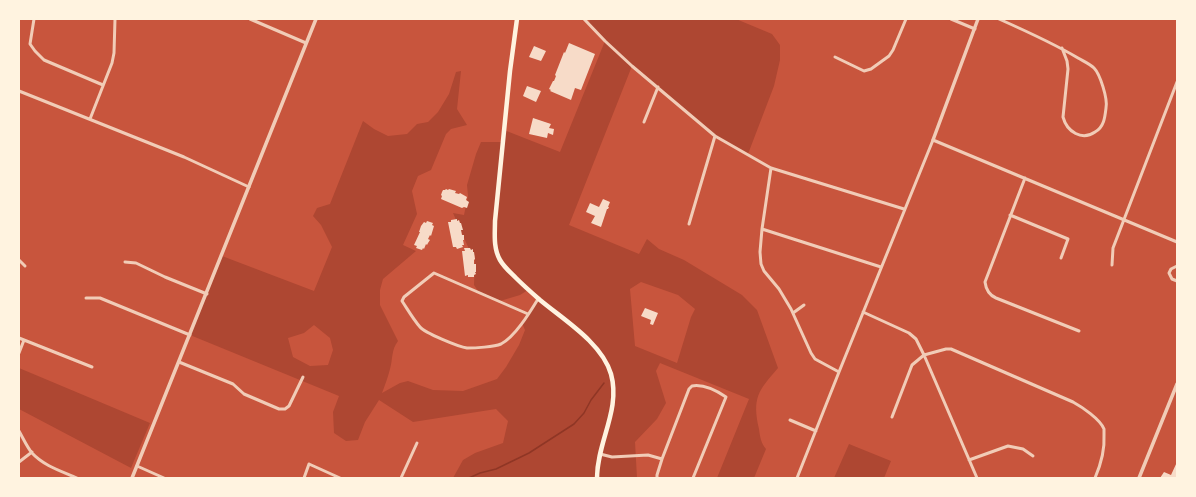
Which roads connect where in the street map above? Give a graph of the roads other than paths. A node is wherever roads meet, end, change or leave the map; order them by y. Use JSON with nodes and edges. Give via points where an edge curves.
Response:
{"nodes":[{"id":1,"x":34,"y":19,"type":"edge"},
{"id":2,"x":115,"y":19,"type":"edge"},
{"id":3,"x":250,"y":19,"type":"edge"},
{"id":4,"x":316,"y":19,"type":"edge"},
{"id":5,"x":517,"y":19,"type":"edge"},
{"id":6,"x":584,"y":19,"type":"edge"},
{"id":7,"x":906,"y":19,"type":"edge"},
{"id":8,"x":951,"y":19,"type":"edge"},
{"id":9,"x":978,"y":19,"type":"edge"},
{"id":10,"x":999,"y":19,"type":"edge"},
{"id":11,"x":258,"y":21,"type":"edge"},
{"id":12,"x":975,"y":29,"type":"junction"},
{"id":13,"x":306,"y":43,"type":"junction"},
{"id":14,"x":1062,"y":48,"type":"junction"},
{"id":15,"x":835,"y":57,"type":"dead end"},
{"id":16,"x":1177,"y":82,"type":"edge"},
{"id":17,"x":103,"y":86,"type":"junction"},
{"id":18,"x":658,"y":87,"type":"junction"},
{"id":19,"x":19,"y":90,"type":"edge"},
{"id":20,"x":90,"y":119,"type":"junction"},
{"id":21,"x":644,"y":122,"type":"dead end"},
{"id":22,"x":715,"y":136,"type":"junction"},
{"id":23,"x":933,"y":140,"type":"junction"},
{"id":24,"x":771,"y":168,"type":"junction"},
{"id":25,"x":1025,"y":178,"type":"junction"},
{"id":26,"x":249,"y":187,"type":"junction"},
{"id":27,"x":904,"y":209,"type":"junction"},
{"id":28,"x":1010,"y":215,"type":"junction"},
{"id":29,"x":1124,"y":220,"type":"junction"},
{"id":30,"x":689,"y":224,"type":"dead end"},
{"id":31,"x":762,"y":229,"type":"junction"},
{"id":32,"x":1177,"y":242,"type":"edge"},
{"id":33,"x":1061,"y":258,"type":"dead end"},
{"id":34,"x":19,"y":260,"type":"edge"},
{"id":35,"x":125,"y":262,"type":"dead end"},
{"id":36,"x":1112,"y":265,"type":"dead end"},
{"id":37,"x":25,"y":266,"type":"dead end"},
{"id":38,"x":1177,"y":266,"type":"edge"},
{"id":39,"x":881,"y":267,"type":"junction"},
{"id":40,"x":1177,"y":281,"type":"edge"},
{"id":41,"x":207,"y":294,"type":"junction"},
{"id":42,"x":86,"y":298,"type":"dead end"},
{"id":43,"x":538,"y":299,"type":"junction"},
{"id":44,"x":804,"y":305,"type":"dead end"},
{"id":45,"x":863,"y":312,"type":"junction"},
{"id":46,"x":793,"y":313,"type":"junction"},
{"id":47,"x":528,"y":314,"type":"junction"},
{"id":48,"x":1079,"y":331,"type":"dead end"},
{"id":49,"x":190,"y":335,"type":"junction"},
{"id":50,"x":19,"y":338,"type":"edge"},
{"id":51,"x":24,"y":340,"type":"junction"},
{"id":52,"x":19,"y":353,"type":"edge"},
{"id":53,"x":924,"y":354,"type":"junction"},
{"id":54,"x":179,"y":362,"type":"junction"},
{"id":55,"x":92,"y":367,"type":"dead end"},
{"id":56,"x":839,"y":372,"type":"junction"},
{"id":57,"x":303,"y":377,"type":"dead end"},
{"id":58,"x":1177,"y":384,"type":"edge"},
{"id":59,"x":892,"y":417,"type":"dead end"},
{"id":60,"x":790,"y":420,"type":"dead end"},
{"id":61,"x":19,"y":431,"type":"edge"},
{"id":62,"x":816,"y":431,"type":"junction"},
{"id":63,"x":417,"y":443,"type":"dead end"},
{"id":64,"x":32,"y":452,"type":"junction"},
{"id":65,"x":600,"y":454,"type":"junction"},
{"id":66,"x":1033,"y":456,"type":"dead end"},
{"id":67,"x":662,"y":459,"type":"junction"},
{"id":68,"x":969,"y":460,"type":"junction"},
{"id":69,"x":19,"y":462,"type":"edge"},
{"id":70,"x":137,"y":466,"type":"junction"},
{"id":71,"x":72,"y":477,"type":"edge"},
{"id":72,"x":77,"y":478,"type":"edge"},
{"id":73,"x":132,"y":478,"type":"edge"},
{"id":74,"x":164,"y":478,"type":"edge"},
{"id":75,"x":304,"y":478,"type":"edge"},
{"id":76,"x":340,"y":478,"type":"edge"},
{"id":77,"x":401,"y":478,"type":"edge"},
{"id":78,"x":597,"y":478,"type":"edge"},
{"id":79,"x":657,"y":478,"type":"edge"},
{"id":80,"x":693,"y":478,"type":"edge"},
{"id":81,"x":797,"y":478,"type":"edge"},
{"id":82,"x":976,"y":478,"type":"edge"},
{"id":83,"x":1095,"y":478,"type":"edge"},
{"id":84,"x":1139,"y":478,"type":"edge"}],
"edges":[{"from":1,"to":17,"type":"street","via":[[30,44],[35,52],[44,60]]},
{"from":2,"to":17,"type":"street","via":[[113,58]]},
{"from":3,"to":11,"type":"street"},
{"from":4,"to":13,"type":"street"},
{"from":5,"to":43,"type":"main road","via":[[495,238],[499,260]]},
{"from":6,"to":18,"type":"street","via":[[621,56]]},
{"from":7,"to":15,"type":"street","via":[[889,56],[871,69],[864,71]]},
{"from":8,"to":12,"type":"street"},
{"from":9,"to":12,"type":"street"},
{"from":10,"to":14,"type":"street"},
{"from":11,"to":13,"type":"street"},
{"from":12,"to":23,"type":"street"},
{"from":13,"to":26,"type":"street"},
{"from":14,"to":14,"type":"street","via":[[1068,69],[1063,117],[1065,124],[1075,133],[1089,136],[1103,123],[1107,106],[1105,92],[1095,68]]},
{"from":16,"to":29,"type":"street"},
{"from":17,"to":20,"type":"street"},
{"from":18,"to":21,"type":"street"},
{"from":18,"to":22,"type":"street"},
{"from":19,"to":20,"type":"street"},
{"from":20,"to":26,"type":"street","via":[[184,157]]},
{"from":22,"to":24,"type":"street"},
{"from":22,"to":30,"type":"street"},
{"from":23,"to":25,"type":"street"},
{"from":23,"to":27,"type":"street"},
{"from":24,"to":27,"type":"street"},
{"from":24,"to":31,"type":"street"},
{"from":25,"to":28,"type":"street"},
{"from":25,"to":29,"type":"street"},
{"from":26,"to":41,"type":"street"},
{"from":27,"to":39,"type":"street"},
{"from":28,"to":33,"type":"street","via":[[1068,239]]},
{"from":28,"to":48,"type":"street","via":[[985,282],[986,290],[991,296]]},
{"from":29,"to":32,"type":"street"},
{"from":29,"to":36,"type":"street","via":[[1113,248]]},
{"from":31,"to":39,"type":"street"},
{"from":31,"to":46,"type":"street","via":[[761,264]]},
{"from":34,"to":37,"type":"street"},
{"from":35,"to":41,"type":"street","via":[[136,263]]},
{"from":38,"to":40,"type":"street","via":[[1169,273],[1172,279]]},
{"from":39,"to":45,"type":"street"},
{"from":41,"to":49,"type":"street"},
{"from":42,"to":49,"type":"street","via":[[100,298]]},
{"from":43,"to":47,"type":"street"},
{"from":43,"to":65,"type":"main road","via":[[577,330],[599,351],[608,364],[612,382],[612,414]]},
{"from":44,"to":46,"type":"street"},
{"from":45,"to":53,"type":"street","via":[[909,333],[916,339]]},
{"from":45,"to":56,"type":"street"},
{"from":46,"to":56,"type":"street","via":[[815,359]]},
{"from":47,"to":47,"type":"street","via":[[519,328],[502,343],[468,348],[420,328],[402,301],[434,273]]},
{"from":49,"to":54,"type":"street"},
{"from":50,"to":51,"type":"street"},
{"from":51,"to":52,"type":"street"},
{"from":51,"to":55,"type":"street"},
{"from":53,"to":59,"type":"street","via":[[912,365]]},
{"from":53,"to":68,"type":"street"},
{"from":53,"to":83,"type":"street","via":[[951,349],[1084,408],[1104,428],[1105,445]]},
{"from":54,"to":57,"type":"street","via":[[233,384],[244,394],[285,409],[289,406]]},
{"from":54,"to":70,"type":"street"},
{"from":56,"to":62,"type":"street"},
{"from":58,"to":84,"type":"street"},
{"from":60,"to":62,"type":"street"},
{"from":61,"to":64,"type":"street"},
{"from":62,"to":81,"type":"street"},
{"from":63,"to":77,"type":"street"},
{"from":64,"to":69,"type":"street"},
{"from":64,"to":71,"type":"street","via":[[41,461]]},
{"from":65,"to":67,"type":"street","via":[[612,457],[648,455]]},
{"from":65,"to":78,"type":"main road"},
{"from":66,"to":68,"type":"street","via":[[1023,449],[1008,446]]},
{"from":67,"to":79,"type":"street"},
{"from":67,"to":80,"type":"street","via":[[692,386],[711,389],[726,397]]},
{"from":68,"to":82,"type":"street"},
{"from":70,"to":73,"type":"street"},
{"from":70,"to":74,"type":"street"},
{"from":71,"to":72,"type":"street"},
{"from":75,"to":76,"type":"street","via":[[309,464]]}]}
